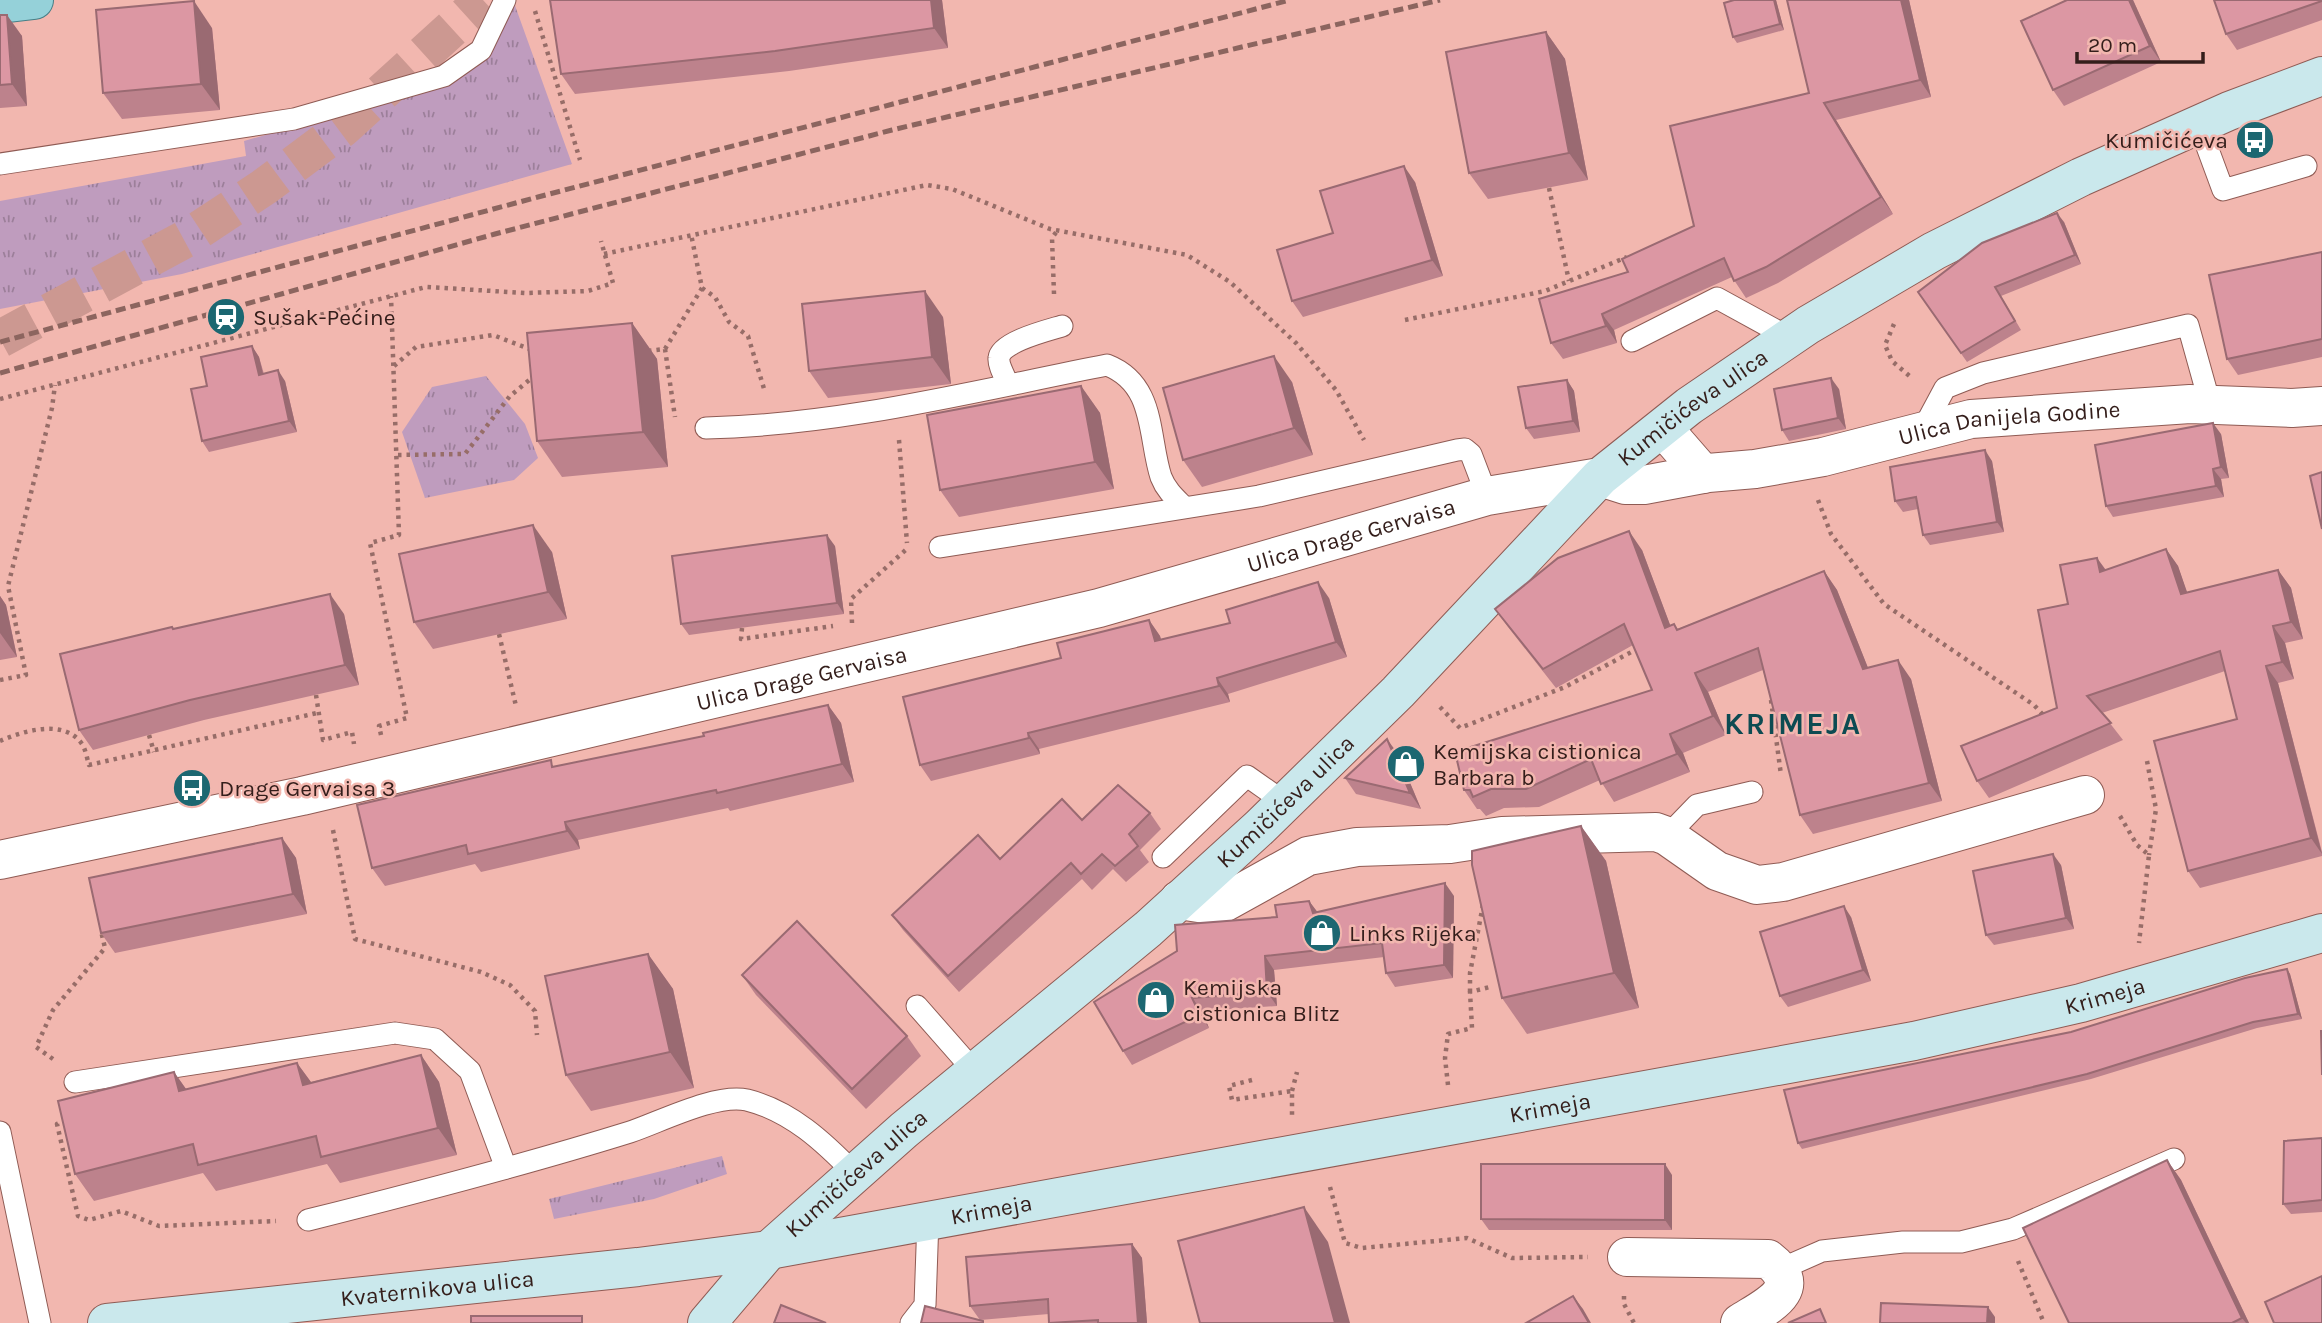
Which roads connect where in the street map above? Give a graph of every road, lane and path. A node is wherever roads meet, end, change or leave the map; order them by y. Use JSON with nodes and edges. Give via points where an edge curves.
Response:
{"nodes":[{"id":1,"x":34,"y":0,"type":"edge"},
{"id":2,"x":505,"y":0,"type":"edge"},
{"id":3,"x":0,"y":4,"type":"edge"},
{"id":4,"x":534,"y":6,"type":"dead end"},
{"id":5,"x":2322,"y":76,"type":"edge"},
{"id":6,"x":2199,"y":125,"type":"junction"},
{"id":7,"x":580,"y":160,"type":"dead end"},
{"id":8,"x":0,"y":164,"type":"edge"},
{"id":9,"x":2306,"y":166,"type":"dead end"},
{"id":10,"x":1549,"y":188,"type":"edge"},
{"id":11,"x":1057,"y":230,"type":"junction"},
{"id":12,"x":691,"y":234,"type":"junction"},
{"id":13,"x":601,"y":241,"type":"dead end"},
{"id":14,"x":604,"y":254,"type":"junction"},
{"id":15,"x":1629,"y":256,"type":"edge"},
{"id":16,"x":1569,"y":281,"type":"junction"},
{"id":17,"x":702,"y":288,"type":"junction"},
{"id":18,"x":1054,"y":290,"type":"dead end"},
{"id":19,"x":391,"y":296,"type":"junction"},
{"id":20,"x":1898,"y":315,"type":"dead end"},
{"id":21,"x":1405,"y":320,"type":"dead end"},
{"id":22,"x":1062,"y":326,"type":"dead end"},
{"id":23,"x":1790,"y":338,"type":"junction"},
{"id":24,"x":1632,"y":341,"type":"dead end"},
{"id":25,"x":665,"y":349,"type":"junction"},
{"id":26,"x":638,"y":352,"type":"edge"},
{"id":27,"x":542,"y":355,"type":"edge"},
{"id":28,"x":394,"y":367,"type":"junction"},
{"id":29,"x":543,"y":370,"type":"edge"},
{"id":30,"x":1008,"y":384,"type":"junction"},
{"id":31,"x":55,"y":385,"type":"junction"},
{"id":32,"x":766,"y":395,"type":"dead end"},
{"id":33,"x":0,"y":399,"type":"edge"},
{"id":34,"x":673,"y":402,"type":"dead end"},
{"id":35,"x":2210,"y":404,"type":"junction"},
{"id":36,"x":2322,"y":406,"type":"edge"},
{"id":37,"x":1931,"y":414,"type":"junction"},
{"id":38,"x":706,"y":428,"type":"dead end"},
{"id":39,"x":1663,"y":428,"type":"junction"},
{"id":40,"x":899,"y":434,"type":"dead end"},
{"id":41,"x":398,"y":455,"type":"junction"},
{"id":42,"x":1380,"y":468,"type":"junction"},
{"id":43,"x":1703,"y":474,"type":"junction"},
{"id":44,"x":1600,"y":477,"type":"junction"},
{"id":45,"x":1487,"y":496,"type":"junction"},
{"id":46,"x":1818,"y":500,"type":"dead end"},
{"id":47,"x":1184,"y":508,"type":"junction"},
{"id":48,"x":940,"y":547,"type":"dead end"},
{"id":49,"x":10,"y":600,"type":"junction"},
{"id":50,"x":0,"y":602,"type":"edge"},
{"id":51,"x":742,"y":628,"type":"edge"},
{"id":52,"x":499,"y":634,"type":"edge"},
{"id":53,"x":1641,"y":647,"type":"edge"},
{"id":54,"x":0,"y":680,"type":"edge"},
{"id":55,"x":316,"y":695,"type":"edge"},
{"id":56,"x":513,"y":698,"type":"dead end"},
{"id":57,"x":1771,"y":700,"type":"edge"},
{"id":58,"x":1433,"y":703,"type":"dead end"},
{"id":59,"x":2034,"y":705,"type":"dead end"},
{"id":60,"x":317,"y":713,"type":"junction"},
{"id":61,"x":352,"y":732,"type":"dead end"},
{"id":62,"x":149,"y":736,"type":"edge"},
{"id":63,"x":0,"y":741,"type":"edge"},
{"id":64,"x":383,"y":743,"type":"dead end"},
{"id":65,"x":154,"y":751,"type":"junction"},
{"id":66,"x":2147,"y":761,"type":"dead end"},
{"id":67,"x":1784,"y":786,"type":"edge"},
{"id":68,"x":1752,"y":792,"type":"dead end"},
{"id":69,"x":2085,"y":795,"type":"dead end"},
{"id":70,"x":1284,"y":802,"type":"junction"},
{"id":71,"x":331,"y":819,"type":"dead end"},
{"id":72,"x":1667,"y":836,"type":"junction"},
{"id":73,"x":2150,"y":855,"type":"dead end"},
{"id":74,"x":1163,"y":857,"type":"dead end"},
{"id":75,"x":0,"y":860,"type":"edge"},
{"id":76,"x":1179,"y":900,"type":"junction"},
{"id":77,"x":1484,"y":902,"type":"edge"},
{"id":78,"x":99,"y":924,"type":"edge"},
{"id":79,"x":2322,"y":933,"type":"edge"},
{"id":80,"x":1490,"y":987,"type":"edge"},
{"id":81,"x":1470,"y":992,"type":"junction"},
{"id":82,"x":917,"y":1006,"type":"dead end"},
{"id":83,"x":537,"y":1035,"type":"dead end"},
{"id":84,"x":58,"y":1063,"type":"dead end"},
{"id":85,"x":975,"y":1072,"type":"junction"},
{"id":86,"x":1297,"y":1072,"type":"dead end"},
{"id":87,"x":1252,"y":1080,"type":"dead end"},
{"id":88,"x":75,"y":1082,"type":"dead end"},
{"id":89,"x":1448,"y":1086,"type":"dead end"},
{"id":90,"x":1292,"y":1091,"type":"junction"},
{"id":91,"x":1292,"y":1116,"type":"dead end"},
{"id":92,"x":68,"y":1120,"type":"edge"},
{"id":93,"x":0,"y":1132,"type":"edge"},
{"id":94,"x":2175,"y":1159,"type":"dead end"},
{"id":95,"x":506,"y":1168,"type":"junction"},
{"id":96,"x":855,"y":1174,"type":"junction"},
{"id":97,"x":1328,"y":1175,"type":"dead end"},
{"id":98,"x":928,"y":1219,"type":"junction"},
{"id":99,"x":308,"y":1220,"type":"joint"},
{"id":100,"x":769,"y":1250,"type":"junction"},
{"id":101,"x":1627,"y":1257,"type":"joint"},
{"id":102,"x":1781,"y":1269,"type":"junction"},
{"id":103,"x":2032,"y":1294,"type":"dead end"},
{"id":104,"x":40,"y":1323,"type":"edge"},
{"id":105,"x":107,"y":1323,"type":"edge"},
{"id":106,"x":707,"y":1323,"type":"edge"},
{"id":107,"x":911,"y":1323,"type":"edge"},
{"id":108,"x":1740,"y":1323,"type":"edge"},
{"id":109,"x":2045,"y":1323,"type":"edge"}],
"edges":[{"from":1,"to":3,"type":"main road"},
{"from":2,"to":8,"type":"lane","via":[[481,50],[444,76],[293,119]]},
{"from":4,"to":7,"type":"path"},
{"from":5,"to":6,"type":"street","name":"Kumičićeva ulica"},
{"from":6,"to":9,"type":"lane","via":[[2223,190]]},
{"from":6,"to":23,"type":"street","name":"Kumičićeva ulica","via":[[2081,177],[1934,251]]},
{"from":10,"to":16,"type":"path"},
{"from":11,"to":12,"type":"path","via":[[952,189],[927,185]]},
{"from":11,"to":18,"type":"path","via":[[1052,238]]},
{"from":11,"to":42,"type":"path","via":[[1187,255],[1230,282],[1296,343],[1336,390]]},
{"from":12,"to":14,"type":"path"},
{"from":12,"to":17,"type":"path"},
{"from":13,"to":14,"type":"path"},
{"from":14,"to":19,"type":"path","via":[[613,283],[588,290],[526,293],[426,287]]},
{"from":15,"to":16,"type":"path"},
{"from":16,"to":21,"type":"path","via":[[1545,291]]},
{"from":17,"to":25,"type":"path"},
{"from":17,"to":32,"type":"path","via":[[715,297],[729,322],[748,336]]},
{"from":19,"to":28,"type":"path"},
{"from":19,"to":31,"type":"path"},
{"from":20,"to":37,"type":"path","via":[[1885,345]]},
{"from":22,"to":30,"type":"lane","via":[[1012,343],[1000,353]]},
{"from":23,"to":24,"type":"lane","via":[[1717,298]]},
{"from":23,"to":39,"type":"street","name":"Kumičićeva ulica"},
{"from":25,"to":26,"type":"path"},
{"from":25,"to":34,"type":"path"},
{"from":27,"to":28,"type":"path","via":[[493,335],[416,347]]},
{"from":28,"to":41,"type":"path"},
{"from":29,"to":41,"type":"path","via":[[510,396],[466,454]]},
{"from":30,"to":38,"type":"lane","via":[[851,416],[774,427]]},
{"from":30,"to":47,"type":"lane","via":[[1107,365],[1122,370],[1141,397],[1153,426],[1161,476]]},
{"from":31,"to":33,"type":"path"},
{"from":31,"to":49,"type":"path","via":[[8,586]]},
{"from":35,"to":36,"type":"street","name":"Ulica Danijela Godine"},
{"from":35,"to":37,"type":"street","name":"Ulica Danijela Godine","via":[[1983,418]]},
{"from":35,"to":37,"type":"lane","via":[[2188,325],[1983,373],[1945,388]]},
{"from":37,"to":43,"type":"street","name":"Ulica Danijela Godine","via":[[1823,457]]},
{"from":39,"to":43,"type":"street"},
{"from":39,"to":44,"type":"street","name":"Kumičićeva ulica"},
{"from":40,"to":51,"type":"path","via":[[907,547],[851,599],[854,622],[741,639]]},
{"from":41,"to":64,"type":"path","via":[[399,535],[370,543],[407,718],[379,726]]},
{"from":42,"to":45,"type":"lane","via":[[1465,449]]},
{"from":42,"to":47,"type":"lane"},
{"from":43,"to":44,"type":"street","name":"Ulica Danijela Godine","via":[[1644,485]]},
{"from":44,"to":45,"type":"street","name":"Ulica Drage Gervaisa"},
{"from":44,"to":70,"type":"street","name":"Kumičićeva ulica","via":[[1398,692]]},
{"from":45,"to":75,"type":"street","name":"Ulica Drage Gervaisa","via":[[1086,611],[302,796]]},
{"from":46,"to":59,"type":"path","via":[[1831,534],[1884,604]]},
{"from":47,"to":48,"type":"lane"},
{"from":49,"to":50,"type":"path"},
{"from":49,"to":54,"type":"path","via":[[26,675]]},
{"from":52,"to":56,"type":"path"},
{"from":53,"to":58,"type":"path","via":[[1566,687],[1460,728]]},
{"from":55,"to":60,"type":"path"},
{"from":57,"to":67,"type":"path"},
{"from":60,"to":61,"type":"path","via":[[323,740]]},
{"from":60,"to":65,"type":"path"},
{"from":62,"to":65,"type":"path"},
{"from":63,"to":65,"type":"path","via":[[29,731],[57,729],[82,745],[89,765]]},
{"from":66,"to":73,"type":"path","via":[[2157,808]]},
{"from":68,"to":72,"type":"lane","via":[[1697,804]]},
{"from":69,"to":72,"type":"street","name":"Kumičićeva ulica","via":[[1795,879],[1757,885],[1717,871]]},
{"from":70,"to":74,"type":"lane","via":[[1247,776]]},
{"from":70,"to":76,"type":"street","name":"Kumičićeva ulica"},
{"from":71,"to":83,"type":"path","via":[[355,939],[481,972],[510,985],[535,1011]]},
{"from":72,"to":76,"type":"street","name":"Kumičićeva ulica","via":[[1656,832],[1502,836],[1450,844],[1357,848],[1308,856],[1218,906]]},
{"from":76,"to":85,"type":"street","name":"Kumičićeva ulica"},
{"from":77,"to":81,"type":"path"},
{"from":78,"to":84,"type":"path","via":[[104,948],[53,1010],[36,1048]]},
{"from":79,"to":98,"type":"street","name":"Krimeja","via":[[2081,1003],[1914,1041]]},
{"from":80,"to":81,"type":"path"},
{"from":81,"to":89,"type":"path","via":[[1472,1028],[1448,1034],[1444,1058]]},
{"from":82,"to":85,"type":"lane"},
{"from":85,"to":96,"type":"street","name":"Kumičićeva ulica"},
{"from":86,"to":90,"type":"path"},
{"from":87,"to":90,"type":"path","via":[[1229,1086],[1232,1100]]},
{"from":88,"to":95,"type":"lane","via":[[395,1033],[435,1039],[470,1071]]},
{"from":90,"to":91,"type":"path"},
{"from":92,"to":99,"type":"path","via":[[57,1124],[78,1216],[89,1220],[121,1211],[159,1226]]},
{"from":93,"to":104,"type":"lane"},
{"from":94,"to":102,"type":"lane","via":[[2013,1229],[1961,1242],[1903,1242],[1822,1251]]},
{"from":95,"to":96,"type":"lane","via":[[717,1102],[745,1100],[804,1126]]},
{"from":95,"to":99,"type":"lane"},
{"from":96,"to":100,"type":"street","name":"Kumičićeva ulica"},
{"from":97,"to":101,"type":"path","via":[[1345,1243],[1362,1248],[1467,1238],[1512,1258]]},
{"from":98,"to":100,"type":"street","name":"Krimeja"},
{"from":98,"to":107,"type":"lane","via":[[925,1306]]},
{"from":100,"to":105,"type":"street","name":"Kvaternikova ulica"},
{"from":100,"to":106,"type":"street","name":"Kumičićeva ulica"},
{"from":101,"to":102,"type":"street","via":[[1768,1259]]},
{"from":102,"to":108,"type":"street","via":[[1785,1284],[1777,1300]]},
{"from":103,"to":109,"type":"path"}]}
